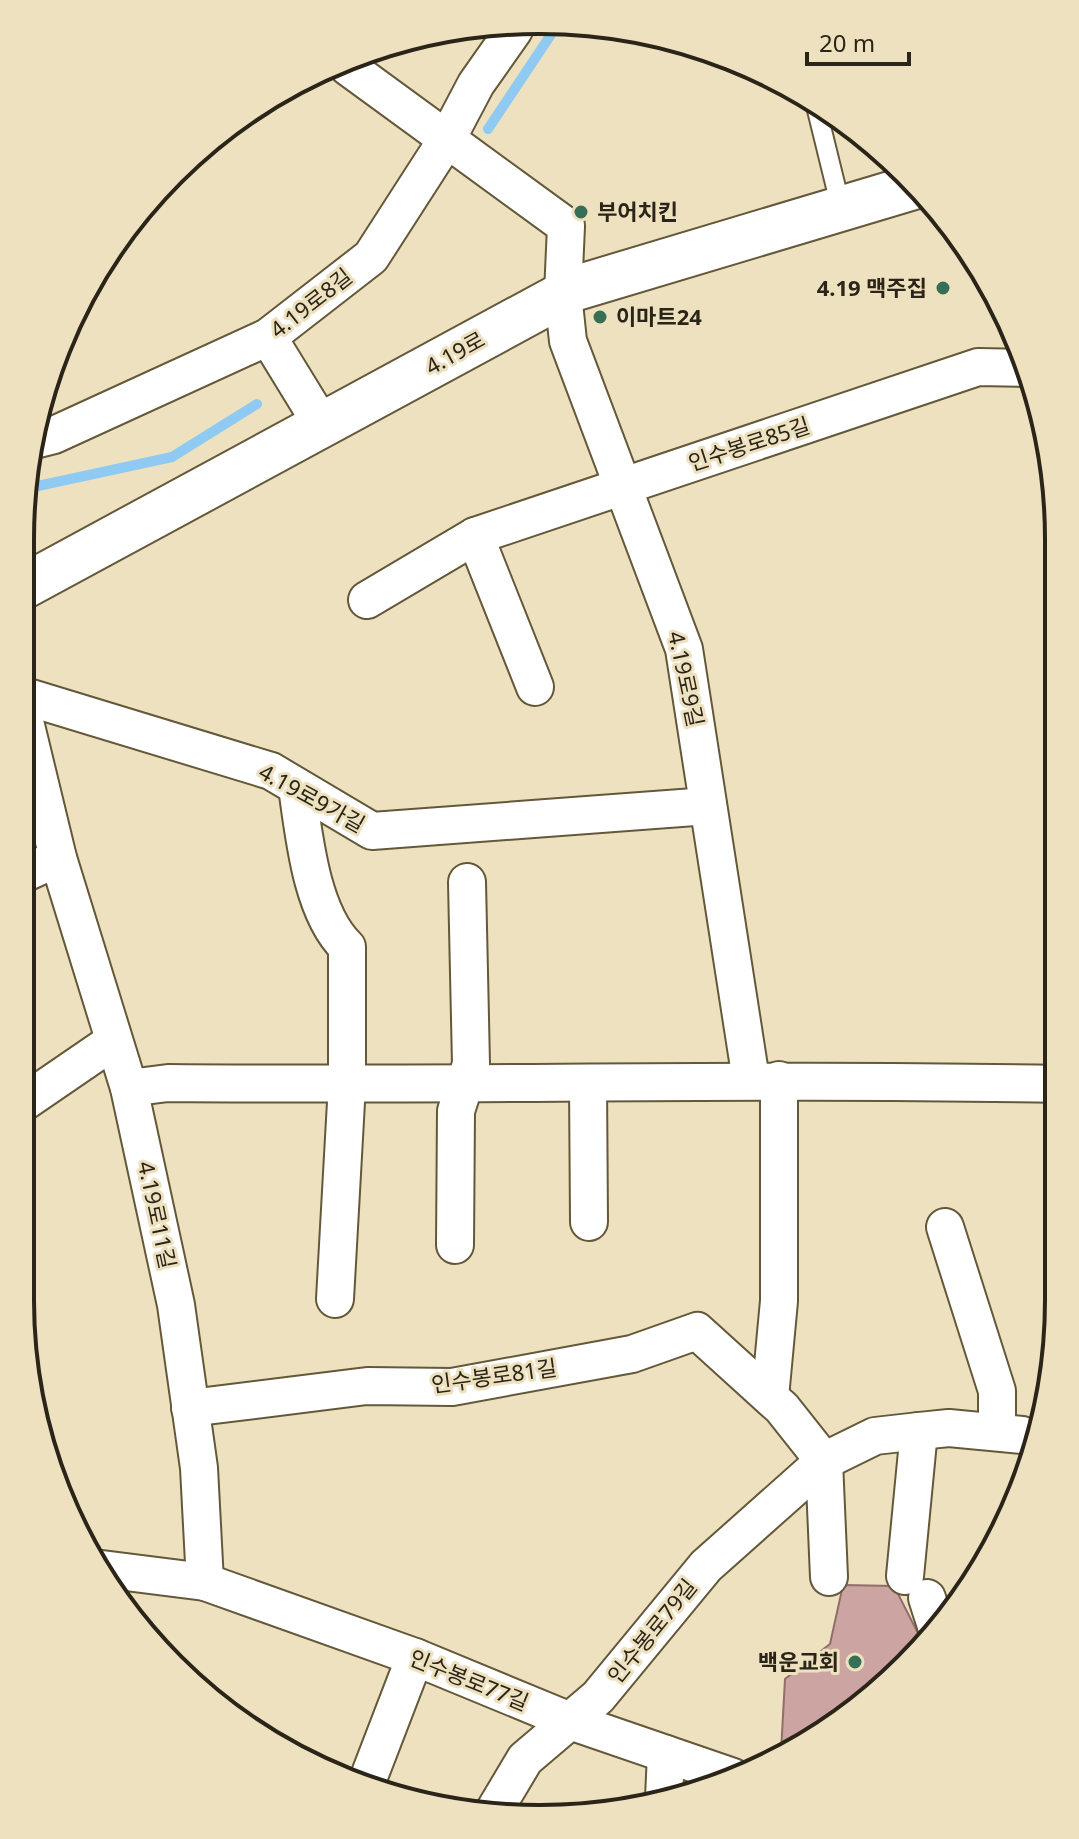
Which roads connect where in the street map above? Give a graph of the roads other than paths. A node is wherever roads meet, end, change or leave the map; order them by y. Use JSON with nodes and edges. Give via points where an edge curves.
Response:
{"nodes":[{"id":1,"x":511,"y":35,"type":"edge"},
{"id":2,"x":352,"y":70,"type":"edge"},
{"id":3,"x":819,"y":118,"type":"edge"},
{"id":4,"x":447,"y":139,"type":"junction"},
{"id":5,"x":904,"y":190,"type":"edge"},
{"id":6,"x":841,"y":208,"type":"junction"},
{"id":7,"x":563,"y":294,"type":"junction"},
{"id":8,"x":268,"y":337,"type":"junction"},
{"id":9,"x":1015,"y":368,"type":"edge"},
{"id":10,"x":322,"y":425,"type":"junction"},
{"id":11,"x":45,"y":437,"type":"edge"},
{"id":12,"x":623,"y":486,"type":"junction"},
{"id":13,"x":475,"y":536,"type":"junction"},
{"id":14,"x":34,"y":581,"type":"edge"},
{"id":15,"x":367,"y":600,"type":"dead end"},
{"id":16,"x":535,"y":687,"type":"dead end"},
{"id":17,"x":34,"y":699,"type":"edge"},
{"id":18,"x":34,"y":759,"type":"edge"},
{"id":19,"x":297,"y":787,"type":"junction"},
{"id":20,"x":708,"y":806,"type":"junction"},
{"id":21,"x":58,"y":858,"type":"junction"},
{"id":22,"x":34,"y":869,"type":"edge"},
{"id":23,"x":467,"y":882,"type":"dead end"},
{"id":24,"x":112,"y":1042,"type":"junction"},
{"id":25,"x":765,"y":1080,"type":"junction"},
{"id":26,"x":588,"y":1083,"type":"junction"},
{"id":27,"x":347,"y":1084,"type":"junction"},
{"id":28,"x":463,"y":1084,"type":"junction"},
{"id":29,"x":1045,"y":1084,"type":"edge"},
{"id":30,"x":129,"y":1088,"type":"junction"},
{"id":31,"x":34,"y":1095,"type":"edge"},
{"id":32,"x":589,"y":1222,"type":"dead end"},
{"id":33,"x":945,"y":1227,"type":"dead end"},
{"id":34,"x":455,"y":1245,"type":"dead end"},
{"id":35,"x":335,"y":1299,"type":"dead end"},
{"id":36,"x":770,"y":1397,"type":"junction"},
{"id":37,"x":190,"y":1408,"type":"junction"},
{"id":38,"x":919,"y":1431,"type":"junction"},
{"id":39,"x":997,"y":1432,"type":"junction"},
{"id":40,"x":1026,"y":1438,"type":"edge"},
{"id":41,"x":824,"y":1461,"type":"junction"},
{"id":42,"x":113,"y":1570,"type":"edge"},
{"id":43,"x":829,"y":1577,"type":"dead end"},
{"id":44,"x":205,"y":1582,"type":"junction"},
{"id":45,"x":923,"y":1600,"type":"edge"},
{"id":46,"x":415,"y":1657,"type":"junction"},
{"id":47,"x":570,"y":1721,"type":"junction"},
{"id":48,"x":666,"y":1754,"type":"junction"},
{"id":49,"x":719,"y":1772,"type":"edge"},
{"id":50,"x":369,"y":1775,"type":"edge"},
{"id":51,"x":664,"y":1789,"type":"edge"},
{"id":52,"x":499,"y":1803,"type":"edge"}],
"edges":[{"from":1,"to":4,"type":"street","name":"4.19로8길"},
{"from":2,"to":4,"type":"street"},
{"from":3,"to":6,"type":"lane"},
{"from":4,"to":7,"type":"street","via":[[566,226]]},
{"from":4,"to":8,"type":"street","name":"4.19로8길","via":[[371,257]]},
{"from":5,"to":6,"type":"street","name":"4.19로"},
{"from":6,"to":7,"type":"street","name":"4.19로"},
{"from":7,"to":10,"type":"street","name":"4.19로"},
{"from":7,"to":12,"type":"street","name":"4.19로9길","via":[[568,341]]},
{"from":8,"to":10,"type":"street"},
{"from":8,"to":11,"type":"street","name":"4.19로8길"},
{"from":9,"to":12,"type":"street","name":"인수봉로85길","via":[[978,367]]},
{"from":10,"to":14,"type":"street","name":"4.19로"},
{"from":12,"to":13,"type":"street","name":"인수봉로85길"},
{"from":12,"to":20,"type":"street","name":"4.19로9길","via":[[684,649]]},
{"from":13,"to":15,"type":"street","name":"인수봉로85길"},
{"from":13,"to":16,"type":"street"},
{"from":17,"to":19,"type":"street","name":"4.19로9가길","via":[[271,771]]},
{"from":18,"to":21,"type":"street","name":"4.19로11길"},
{"from":19,"to":20,"type":"street","name":"4.19로9가길","via":[[372,831]]},
{"from":19,"to":27,"type":"street","via":[[306,854],[333,933],[347,947]]},
{"from":20,"to":25,"type":"street","name":"4.19로9길"},
{"from":21,"to":22,"type":"street"},
{"from":21,"to":24,"type":"street","name":"4.19로11길"},
{"from":23,"to":28,"type":"street","via":[[471,1064]]},
{"from":24,"to":30,"type":"street","name":"4.19로11길"},
{"from":24,"to":31,"type":"street"},
{"from":25,"to":26,"type":"street"},
{"from":25,"to":29,"type":"street"},
{"from":25,"to":36,"type":"street","via":[[779,1301]]},
{"from":26,"to":28,"type":"street"},
{"from":26,"to":32,"type":"street"},
{"from":27,"to":28,"type":"street"},
{"from":27,"to":30,"type":"street","via":[[168,1083]]},
{"from":27,"to":35,"type":"street"},
{"from":28,"to":34,"type":"street","via":[[456,1111]]},
{"from":30,"to":37,"type":"street","name":"4.19로11길","via":[[176,1305]]},
{"from":33,"to":39,"type":"street","via":[[997,1391]]},
{"from":36,"to":37,"type":"street","name":"인수봉로81길","via":[[697,1331],[632,1354],[452,1387],[367,1386]]},
{"from":36,"to":41,"type":"street"},
{"from":37,"to":44,"type":"street","name":"4.19로11길"},
{"from":38,"to":39,"type":"street","name":"인수봉로79길"},
{"from":38,"to":41,"type":"street","name":"인수봉로79길","via":[[875,1436]]},
{"from":38,"to":45,"type":"street"},
{"from":39,"to":40,"type":"street","name":"인수봉로79길"},
{"from":41,"to":43,"type":"street"},
{"from":41,"to":47,"type":"street","name":"인수봉로79길","via":[[706,1566],[598,1697]]},
{"from":42,"to":44,"type":"street","name":"인수봉로77길"},
{"from":44,"to":46,"type":"street","name":"인수봉로77길"},
{"from":46,"to":47,"type":"street","name":"인수봉로77길"},
{"from":46,"to":50,"type":"street"},
{"from":47,"to":48,"type":"street","name":"인수봉로77길"},
{"from":47,"to":52,"type":"street","name":"인수봉로79길","via":[[525,1759]]},
{"from":48,"to":49,"type":"street","name":"인수봉로77길"},
{"from":48,"to":51,"type":"street"}]}
